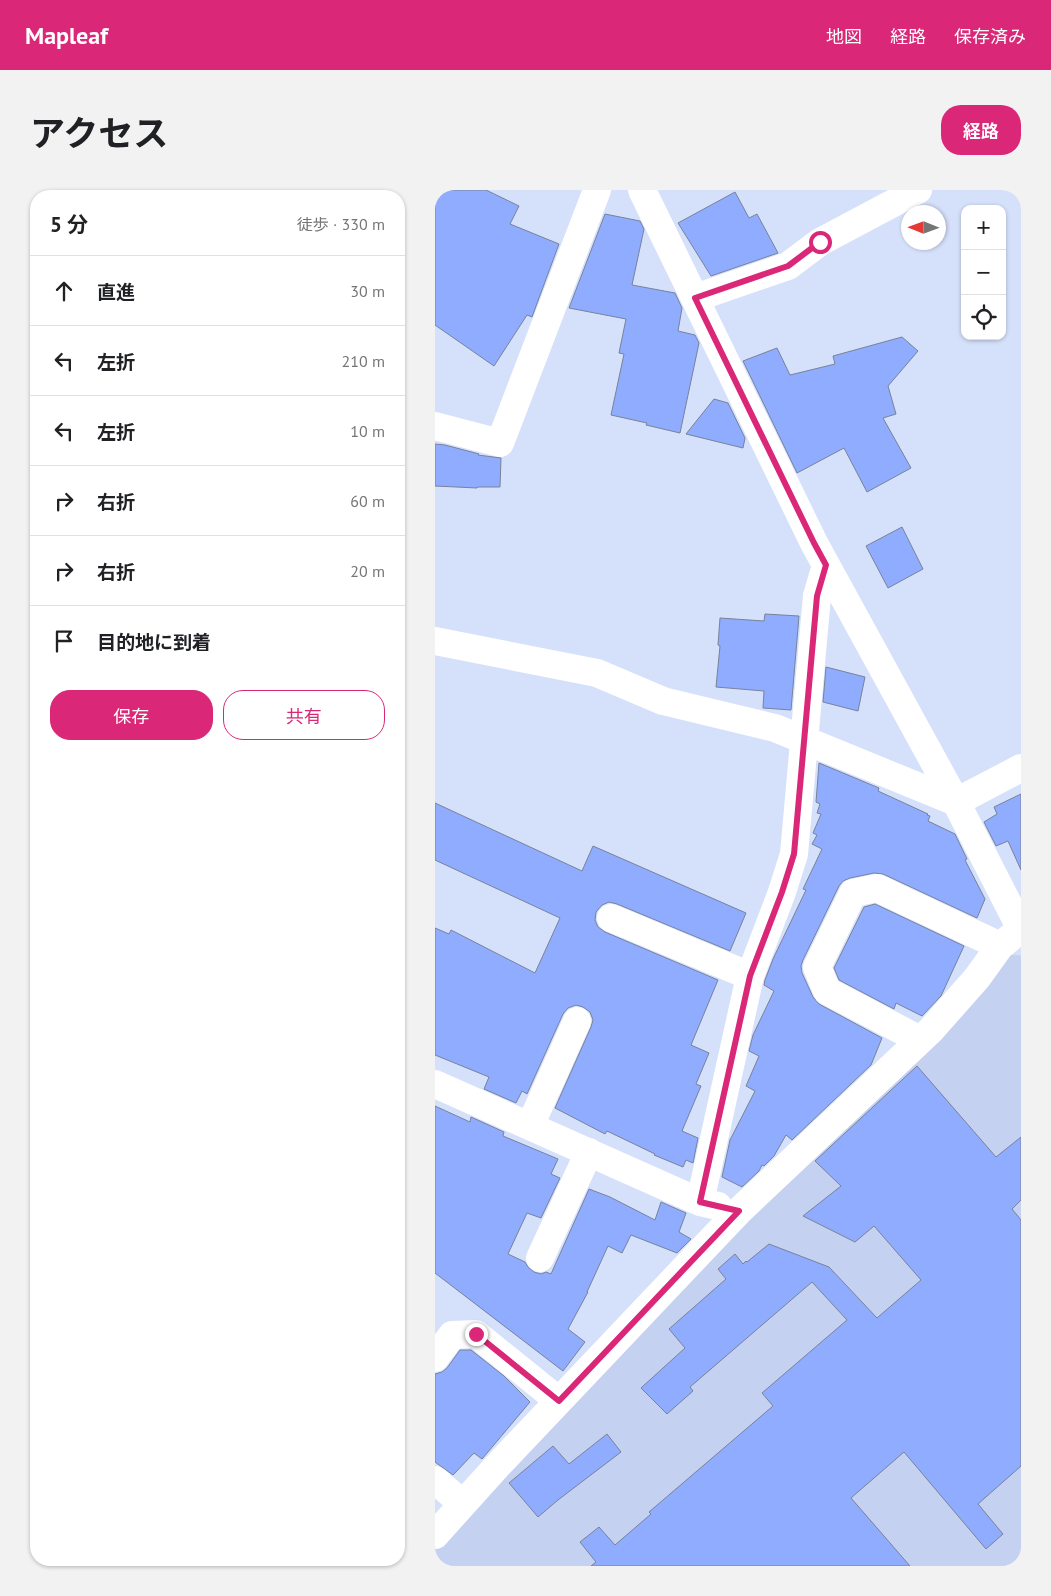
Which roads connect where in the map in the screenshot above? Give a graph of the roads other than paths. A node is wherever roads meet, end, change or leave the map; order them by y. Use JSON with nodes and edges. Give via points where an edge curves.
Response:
{"nodes":[{"id":1,"x":597,"y":190,"type":"edge"},
{"id":2,"x":642,"y":190,"type":"edge"},
{"id":3,"x":918,"y":190,"type":"edge"},
{"id":4,"x":695,"y":298,"type":"junction"},
{"id":5,"x":435,"y":426,"type":"edge"},
{"id":6,"x":826,"y":565,"type":"junction"},
{"id":7,"x":435,"y":641,"type":"edge"},
{"id":8,"x":805,"y":741,"type":"junction"},
{"id":9,"x":1021,"y":768,"type":"edge"},
{"id":10,"x":956,"y":802,"type":"junction"},
{"id":11,"x":611,"y":918,"type":"dead end"},
{"id":12,"x":1014,"y":935,"type":"edge"},
{"id":13,"x":750,"y":976,"type":"junction"},
{"id":14,"x":577,"y":1021,"type":"dead end"},
{"id":15,"x":920,"y":1040,"type":"junction"},
{"id":16,"x":435,"y":1084,"type":"edge"},
{"id":17,"x":529,"y":1126,"type":"junction"},
{"id":18,"x":589,"y":1152,"type":"junction"},
{"id":19,"x":700,"y":1202,"type":"junction"},
{"id":20,"x":739,"y":1211,"type":"junction"},
{"id":21,"x":540,"y":1258,"type":"dead end"},
{"id":22,"x":435,"y":1358,"type":"edge"},
{"id":23,"x":559,"y":1401,"type":"junction"},
{"id":24,"x":435,"y":1480,"type":"edge"},
{"id":25,"x":463,"y":1504,"type":"junction"},
{"id":26,"x":435,"y":1535,"type":"edge"}],
"edges":[{"from":1,"to":5,"type":"street","via":[[500,443]]},
{"from":2,"to":4,"type":"street"},
{"from":3,"to":4,"type":"street","via":[[820,242],[788,266]]},
{"from":4,"to":6,"type":"street"},
{"from":6,"to":8,"type":"street","via":[[817,596]]},
{"from":6,"to":10,"type":"street"},
{"from":7,"to":8,"type":"street","via":[[597,673],[663,701],[775,728]]},
{"from":8,"to":10,"type":"street"},
{"from":8,"to":13,"type":"street","via":[[794,854]]},
{"from":9,"to":10,"type":"street"},
{"from":10,"to":12,"type":"street"},
{"from":11,"to":13,"type":"street"},
{"from":12,"to":15,"type":"street"},
{"from":12,"to":15,"type":"street","via":[[877,888],[853,893],[817,967],[827,991]]},
{"from":13,"to":19,"type":"street"},
{"from":14,"to":17,"type":"street"},
{"from":15,"to":20,"type":"street"},
{"from":16,"to":17,"type":"street"},
{"from":17,"to":18,"type":"street"},
{"from":18,"to":19,"type":"street"},
{"from":18,"to":21,"type":"street"},
{"from":19,"to":20,"type":"street"},
{"from":20,"to":23,"type":"street"},
{"from":22,"to":23,"type":"street","via":[[452,1335],[476,1334]]},
{"from":23,"to":25,"type":"street"},
{"from":24,"to":25,"type":"street"},
{"from":25,"to":26,"type":"street"}]}
